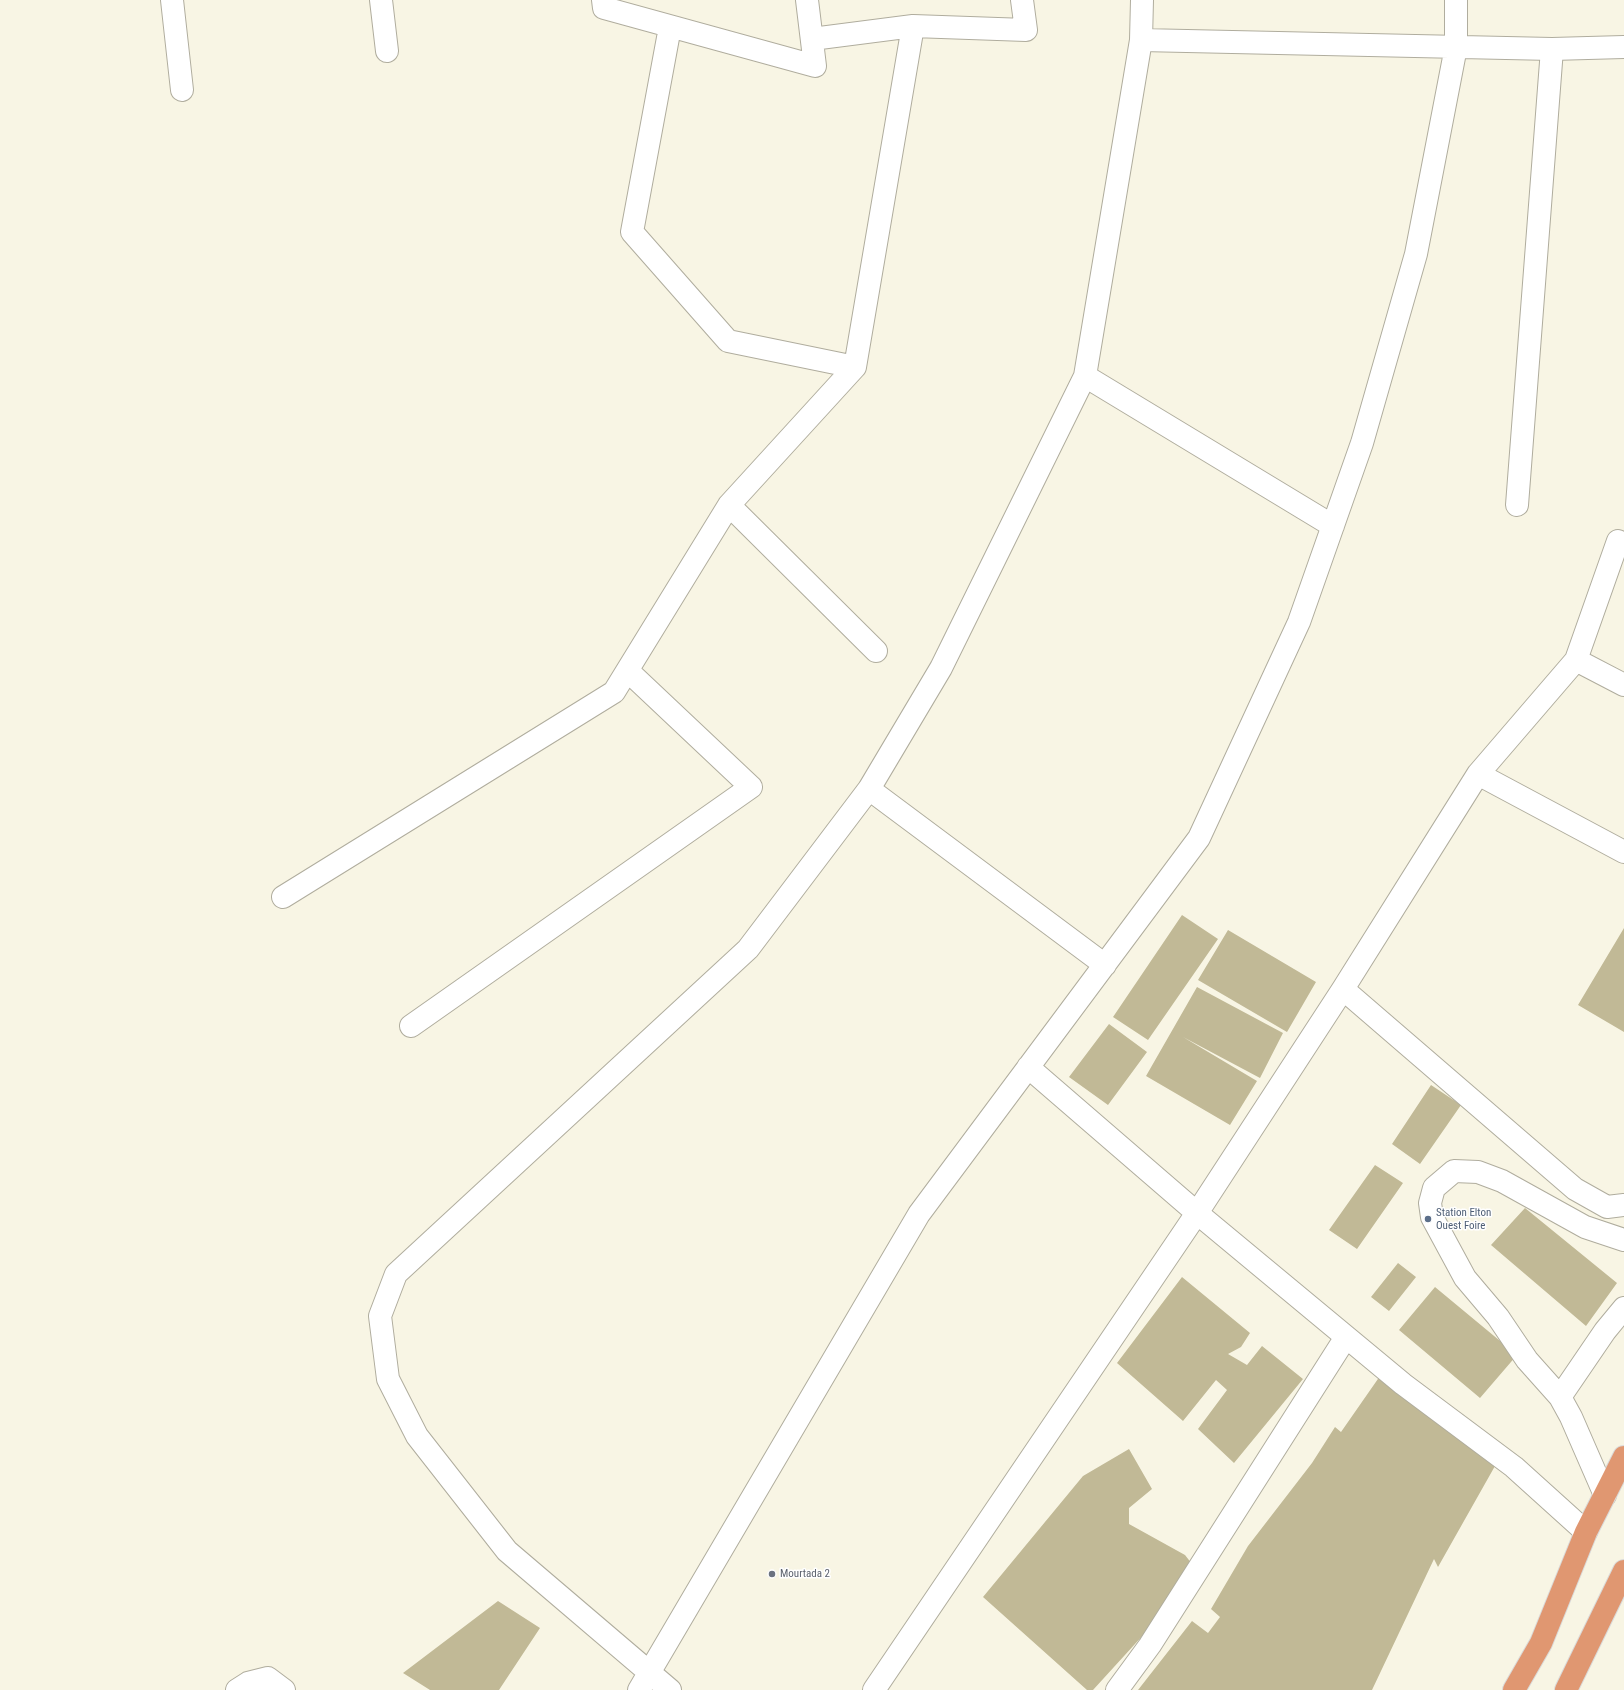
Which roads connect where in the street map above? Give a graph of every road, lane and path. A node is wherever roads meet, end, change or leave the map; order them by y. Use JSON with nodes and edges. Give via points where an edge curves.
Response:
{"nodes":[{"id":1,"x":172,"y":0,"type":"edge"},
{"id":2,"x":381,"y":0,"type":"edge"},
{"id":3,"x":603,"y":0,"type":"edge"},
{"id":4,"x":807,"y":0,"type":"edge"},
{"id":5,"x":1022,"y":0,"type":"edge"},
{"id":6,"x":1142,"y":0,"type":"edge"},
{"id":7,"x":1456,"y":0,"type":"edge"},
{"id":8,"x":913,"y":26,"type":"junction"},
{"id":9,"x":670,"y":27,"type":"junction"},
{"id":10,"x":812,"y":39,"type":"junction"},
{"id":11,"x":1141,"y":40,"type":"junction"},
{"id":12,"x":1456,"y":47,"type":"junction"},
{"id":13,"x":1624,"y":47,"type":"edge"},
{"id":14,"x":1552,"y":49,"type":"junction"},
{"id":15,"x":386,"y":51,"type":"dead end"},
{"id":16,"x":182,"y":90,"type":"dead end"},
{"id":17,"x":855,"y":367,"type":"junction"},
{"id":18,"x":1085,"y":376,"type":"junction"},
{"id":19,"x":729,"y":505,"type":"junction"},
{"id":20,"x":1517,"y":505,"type":"dead end"},
{"id":21,"x":1333,"y":526,"type":"junction"},
{"id":22,"x":1618,"y":541,"type":"dead end"},
{"id":23,"x":876,"y":651,"type":"dead end"},
{"id":24,"x":1576,"y":660,"type":"junction"},
{"id":25,"x":628,"y":670,"type":"junction"},
{"id":26,"x":1624,"y":685,"type":"edge"},
{"id":27,"x":1478,"y":774,"type":"junction"},
{"id":28,"x":869,"y":789,"type":"junction"},
{"id":29,"x":1624,"y":852,"type":"edge"},
{"id":30,"x":283,"y":897,"type":"dead end"},
{"id":31,"x":1105,"y":965,"type":"junction"},
{"id":32,"x":1343,"y":988,"type":"junction"},
{"id":33,"x":411,"y":1026,"type":"dead end"},
{"id":34,"x":1028,"y":1067,"type":"junction"},
{"id":35,"x":1624,"y":1205,"type":"edge"},
{"id":36,"x":1197,"y":1213,"type":"junction"},
{"id":37,"x":1624,"y":1240,"type":"edge"},
{"id":38,"x":1624,"y":1308,"type":"edge"},
{"id":39,"x":1346,"y":1337,"type":"junction"},
{"id":40,"x":1560,"y":1397,"type":"junction"},
{"id":41,"x":1624,"y":1457,"type":"edge"},
{"id":42,"x":1605,"y":1495,"type":"junction"},
{"id":43,"x":1586,"y":1532,"type":"junction"},
{"id":44,"x":1624,"y":1571,"type":"edge"},
{"id":45,"x":644,"y":1682,"type":"edge"},
{"id":46,"x":237,"y":1690,"type":"edge"},
{"id":47,"x":284,"y":1690,"type":"edge"},
{"id":48,"x":670,"y":1690,"type":"edge"},
{"id":49,"x":874,"y":1690,"type":"edge"},
{"id":50,"x":1117,"y":1690,"type":"edge"},
{"id":51,"x":1514,"y":1690,"type":"edge"},
{"id":52,"x":1566,"y":1690,"type":"edge"}],
"edges":[{"from":1,"to":16,"type":"street"},
{"from":2,"to":15,"type":"street"},
{"from":3,"to":9,"type":"street","via":[[604,8]]},
{"from":4,"to":10,"type":"street"},
{"from":5,"to":8,"type":"street","via":[[1026,30]]},
{"from":6,"to":11,"type":"street"},
{"from":7,"to":12,"type":"street"},
{"from":8,"to":10,"type":"street"},
{"from":8,"to":17,"type":"street"},
{"from":9,"to":10,"type":"street","via":[[815,66]]},
{"from":9,"to":17,"type":"street","via":[[632,232],[728,341]]},
{"from":11,"to":12,"type":"street"},
{"from":11,"to":18,"type":"street"},
{"from":12,"to":14,"type":"street"},
{"from":12,"to":21,"type":"street","via":[[1416,254],[1362,443]]},
{"from":13,"to":14,"type":"street"},
{"from":14,"to":20,"type":"street"},
{"from":17,"to":19,"type":"street"},
{"from":18,"to":21,"type":"street"},
{"from":18,"to":28,"type":"street","via":[[941,668]]},
{"from":19,"to":23,"type":"street"},
{"from":19,"to":25,"type":"street"},
{"from":21,"to":31,"type":"street","via":[[1299,622],[1200,838]]},
{"from":22,"to":24,"type":"street"},
{"from":24,"to":26,"type":"street"},
{"from":24,"to":27,"type":"street"},
{"from":25,"to":30,"type":"street","via":[[614,692]]},
{"from":25,"to":33,"type":"street","via":[[751,787]]},
{"from":27,"to":29,"type":"street"},
{"from":27,"to":32,"type":"street"},
{"from":28,"to":31,"type":"street"},
{"from":28,"to":45,"type":"street","via":[[748,949],[396,1274],[380,1316],[388,1379],[417,1436],[507,1551]]},
{"from":31,"to":34,"type":"street"},
{"from":32,"to":35,"type":"street","via":[[1575,1190],[1606,1207]]},
{"from":32,"to":36,"type":"street"},
{"from":34,"to":36,"type":"street"},
{"from":34,"to":45,"type":"street","via":[[919,1214]]},
{"from":36,"to":39,"type":"street"},
{"from":36,"to":49,"type":"street"},
{"from":37,"to":40,"type":"street","via":[[1585,1227],[1502,1181],[1478,1172],[1454,1171],[1434,1188],[1430,1203],[1432,1217],[1465,1278],[1498,1317],[1527,1360]]},
{"from":38,"to":40,"type":"street"},
{"from":39,"to":43,"type":"street","via":[[1403,1384],[1514,1467]]},
{"from":39,"to":50,"type":"street","via":[[1150,1645]]},
{"from":40,"to":42,"type":"street"},
{"from":41,"to":42,"type":"highway"},
{"from":42,"to":43,"type":"highway"},
{"from":43,"to":51,"type":"highway","via":[[1541,1643]]},
{"from":44,"to":52,"type":"highway"},
{"from":45,"to":48,"type":"street"},
{"from":46,"to":47,"type":"street","via":[[248,1683],[268,1678]]}]}
